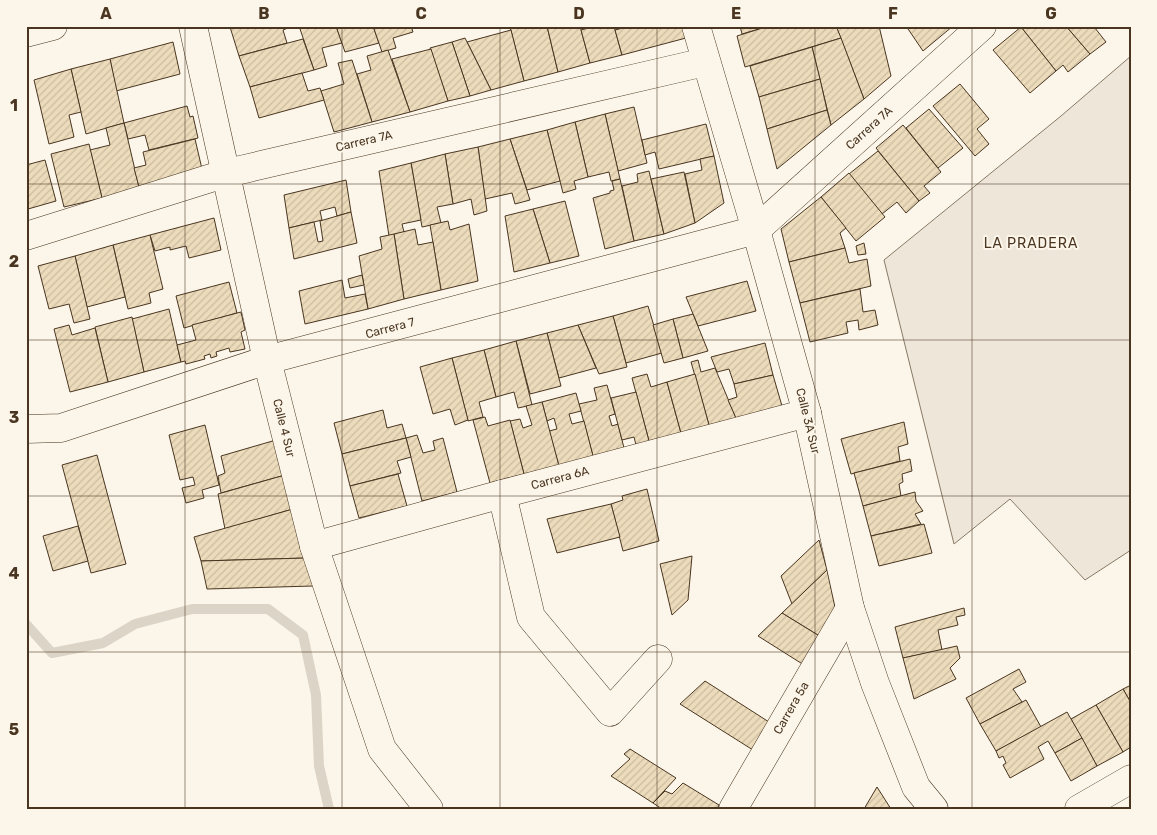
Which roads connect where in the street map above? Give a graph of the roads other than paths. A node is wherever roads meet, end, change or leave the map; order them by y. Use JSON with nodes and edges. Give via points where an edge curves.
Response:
{"nodes":[{"id":1,"x":53,"y":26,"type":"edge"},
{"id":2,"x":193,"y":26,"type":"edge"},
{"id":3,"x":696,"y":26,"type":"edge"},
{"id":4,"x":981,"y":27,"type":"edge"},
{"id":5,"x":26,"y":33,"type":"edge"},
{"id":6,"x":705,"y":62,"type":"junction"},
{"id":7,"x":226,"y":173,"type":"junction"},
{"id":8,"x":756,"y":230,"type":"junction"},
{"id":9,"x":26,"y":236,"type":"edge"},
{"id":10,"x":267,"y":360,"type":"junction"},
{"id":11,"x":807,"y":413,"type":"junction"},
{"id":12,"x":26,"y":429,"type":"edge"},
{"id":13,"x":502,"y":494,"type":"junction"},
{"id":14,"x":314,"y":546,"type":"junction"},
{"id":15,"x":850,"y":608,"type":"junction"},
{"id":16,"x":658,"y":659,"type":"dead end"},
{"id":17,"x":1131,"y":779,"type":"edge"},
{"id":18,"x":428,"y":809,"type":"edge"},
{"id":19,"x":733,"y":809,"type":"edge"},
{"id":20,"x":934,"y":809,"type":"edge"},
{"id":21,"x":1079,"y":809,"type":"edge"}],
"edges":[{"from":1,"to":5,"type":"street"},
{"from":2,"to":7,"type":"street","name":"Calle 4 Sur"},
{"from":3,"to":6,"type":"street","name":"Calle 3A Sur"},
{"from":4,"to":8,"type":"street","name":"Carrera 7A"},
{"from":6,"to":7,"type":"street","name":"Carrera 7A"},
{"from":6,"to":8,"type":"street","name":"Calle 3A Sur"},
{"from":7,"to":9,"type":"street","name":"Carrera 7A"},
{"from":7,"to":10,"type":"street","name":"Calle 4 Sur"},
{"from":8,"to":10,"type":"street","name":"Carrera 7"},
{"from":8,"to":11,"type":"street","name":"Calle 3A Sur"},
{"from":10,"to":12,"type":"street","name":"Carrera 7","via":[[61,428]]},
{"from":10,"to":14,"type":"street","name":"Calle 4 Sur"},
{"from":11,"to":13,"type":"street","name":"Carrera 6A"},
{"from":11,"to":15,"type":"street","name":"Calle 3A Sur"},
{"from":13,"to":14,"type":"street","name":"Carrera 6A"},
{"from":13,"to":16,"type":"street","via":[[531,617],[610,712]]},
{"from":14,"to":18,"type":"street","name":"Calle 4 Sur","via":[[382,749]]},
{"from":15,"to":19,"type":"street","name":"Carrera 5a"},
{"from":15,"to":20,"type":"street","name":"Calle 3A Sur","via":[[916,787]]},
{"from":17,"to":21,"type":"street"}]}
